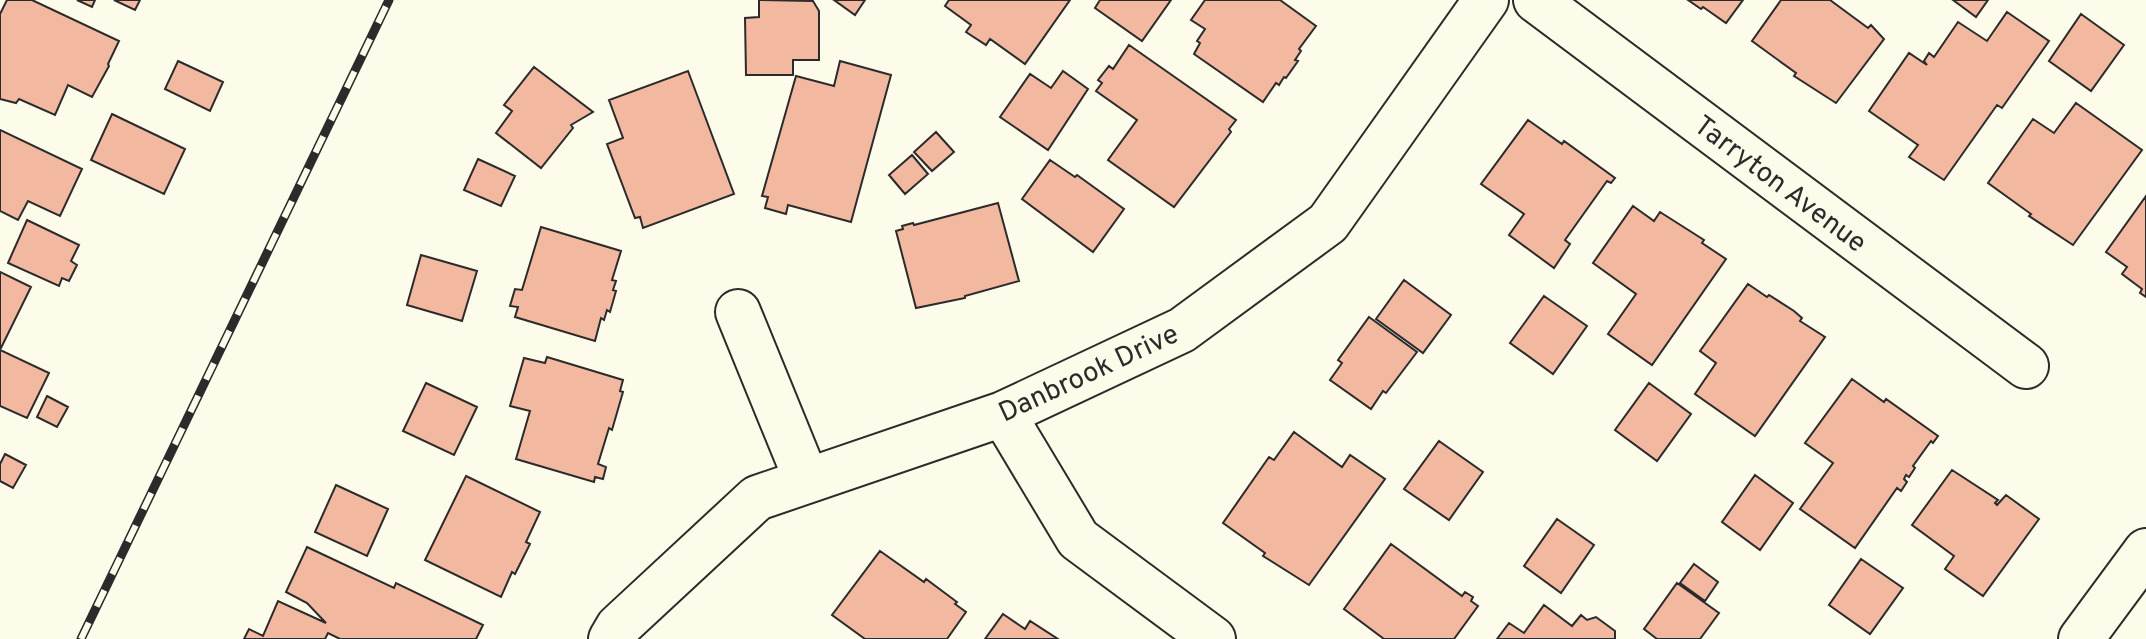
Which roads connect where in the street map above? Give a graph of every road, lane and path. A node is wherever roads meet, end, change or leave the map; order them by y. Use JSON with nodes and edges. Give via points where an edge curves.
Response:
{"nodes":[{"id":1,"x":1486,"y":0,"type":"edge"},
{"id":2,"x":1536,"y":0,"type":"edge"},
{"id":3,"x":738,"y":312,"type":"dead end"},
{"id":4,"x":2026,"y":366,"type":"dead end"},
{"id":5,"x":1003,"y":414,"type":"junction"},
{"id":6,"x":807,"y":481,"type":"junction"},
{"id":7,"x":2146,"y":551,"type":"edge"},
{"id":8,"x":611,"y":639,"type":"edge"},
{"id":9,"x":1213,"y":639,"type":"edge"},
{"id":10,"x":2081,"y":639,"type":"edge"}],
"edges":[{"from":1,"to":5,"type":"street","name":"Danbrook Drive","via":[[1328,223],[1182,330]]},
{"from":2,"to":4,"type":"street","name":"Tarryton Avenue"},
{"from":3,"to":6,"type":"street"},
{"from":5,"to":6,"type":"street","name":"Danbrook Drive"},
{"from":5,"to":9,"type":"street","via":[[1078,539]]},
{"from":6,"to":8,"type":"street","name":"Danbrook Drive","via":[[757,498]]},
{"from":7,"to":10,"type":"street"}]}
